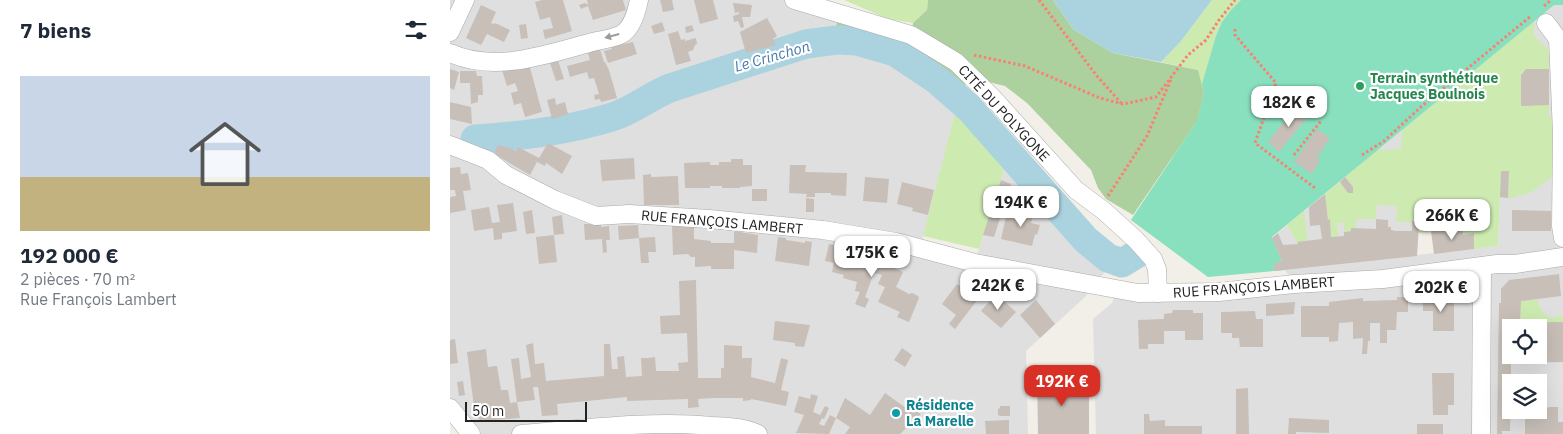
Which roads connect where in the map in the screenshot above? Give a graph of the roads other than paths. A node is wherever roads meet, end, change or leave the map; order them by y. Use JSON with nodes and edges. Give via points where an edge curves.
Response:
{"nodes":[{"id":1,"x":465,"y":0,"type":"edge"},
{"id":2,"x":639,"y":0,"type":"edge"},
{"id":3,"x":794,"y":0,"type":"edge"},
{"id":4,"x":1542,"y":14,"type":"road end"},
{"id":5,"x":450,"y":32,"type":"edge"},
{"id":6,"x":450,"y":53,"type":"edge"},
{"id":7,"x":450,"y":145,"type":"edge"},
{"id":8,"x":1563,"y":238,"type":"edge"},
{"id":9,"x":1563,"y":257,"type":"edge"},
{"id":10,"x":1482,"y":266,"type":"junction"},
{"id":11,"x":1158,"y":293,"type":"junction"},
{"id":12,"x":450,"y":408,"type":"edge"},
{"id":13,"x":472,"y":434,"type":"edge"},
{"id":14,"x":521,"y":434,"type":"edge"},
{"id":15,"x":758,"y":434,"type":"edge"},
{"id":16,"x":1481,"y":434,"type":"edge"}],
"edges":[{"from":1,"to":5,"type":"street"},
{"from":2,"to":6,"type":"street","one_way":true,"via":[[631,24],[623,33],[614,36],[507,62],[479,62]]},
{"from":3,"to":11,"type":"street","name":"CITÉ DU POLYGONE","via":[[911,35],[956,62],[1076,190],[1104,211],[1153,259],[1157,269]]},
{"from":4,"to":8,"type":"street","via":[[1558,39]]},
{"from":7,"to":11,"type":"street","name":"RUE FRANÇOIS LAMBERT","via":[[488,160],[506,175],[555,200],[596,216],[629,214],[709,218],[823,230],[896,242],[975,262],[1138,293]]},
{"from":9,"to":10,"type":"street","name":"RUE FRANÇOIS LAMBERT"},
{"from":10,"to":11,"type":"street","name":"RUE FRANÇOIS LAMBERT","via":[[1383,279],[1219,292]]},
{"from":10,"to":16,"type":"street"},
{"from":12,"to":13,"type":"street"},
{"from":14,"to":15,"type":"street","via":[[629,425],[701,425],[751,430]]}]}
